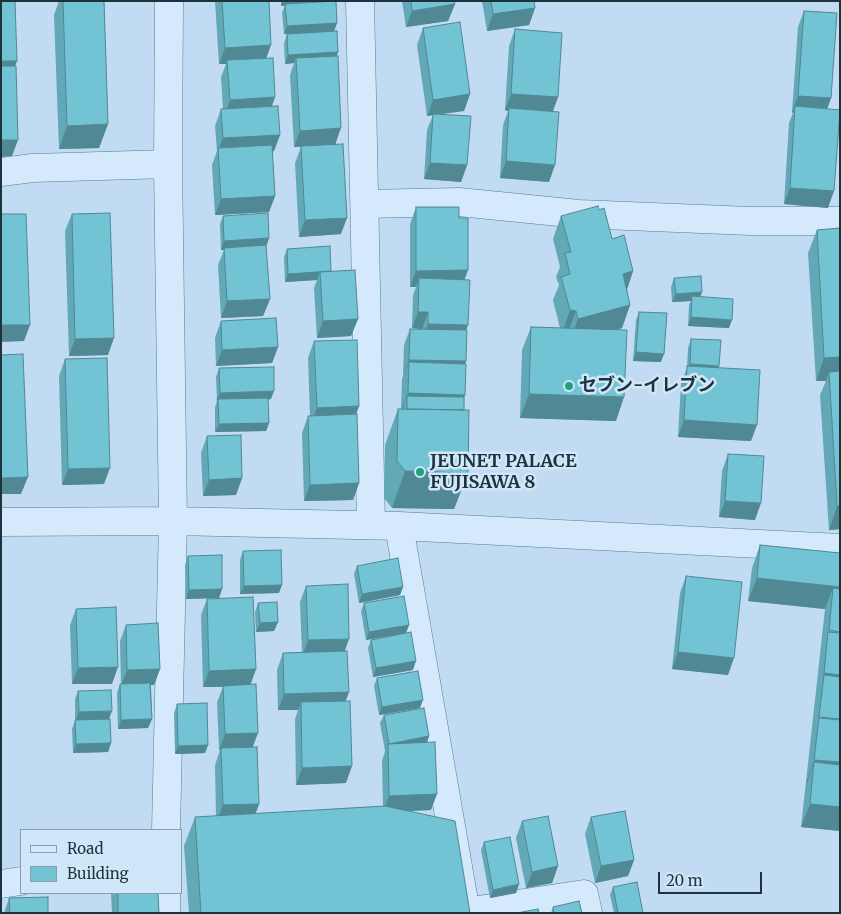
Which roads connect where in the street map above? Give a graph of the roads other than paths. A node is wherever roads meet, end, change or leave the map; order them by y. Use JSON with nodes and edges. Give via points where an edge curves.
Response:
{"nodes":[{"id":1,"x":169,"y":1,"type":"edge"},
{"id":2,"x":360,"y":1,"type":"edge"},
{"id":3,"x":168,"y":164,"type":"junction"},
{"id":4,"x":1,"y":172,"type":"edge"},
{"id":5,"x":365,"y":204,"type":"junction"},
{"id":6,"x":840,"y":221,"type":"edge"},
{"id":7,"x":1,"y":522,"type":"edge"},
{"id":8,"x":173,"y":522,"type":"junction"},
{"id":9,"x":371,"y":525,"type":"junction"},
{"id":10,"x":399,"y":526,"type":"junction"},
{"id":11,"x":840,"y":548,"type":"edge"},
{"id":12,"x":425,"y":828,"type":"edge"},
{"id":13,"x":179,"y":829,"type":"edge"},
{"id":14,"x":452,"y":835,"type":"junction"},
{"id":15,"x":20,"y":881,"type":"edge"},
{"id":16,"x":1,"y":884,"type":"edge"},
{"id":17,"x":166,"y":894,"type":"edge"},
{"id":18,"x":465,"y":912,"type":"edge"},
{"id":19,"x":166,"y":913,"type":"edge"},
{"id":20,"x":588,"y":913,"type":"edge"}],
"edges":[{"from":1,"to":3,"type":"street"},
{"from":2,"to":5,"type":"street"},
{"from":3,"to":4,"type":"street"},
{"from":3,"to":8,"type":"street"},
{"from":5,"to":6,"type":"street","via":[[459,202],[579,214]]},
{"from":5,"to":9,"type":"street"},
{"from":7,"to":8,"type":"street"},
{"from":8,"to":9,"type":"street"},
{"from":8,"to":13,"type":"street"},
{"from":9,"to":10,"type":"street"},
{"from":10,"to":11,"type":"street"},
{"from":10,"to":14,"type":"street"},
{"from":12,"to":14,"type":"street"},
{"from":14,"to":18,"type":"street"},
{"from":15,"to":16,"type":"street"},
{"from":17,"to":19,"type":"street"},
{"from":18,"to":20,"type":"street","via":[[584,894]]}]}
